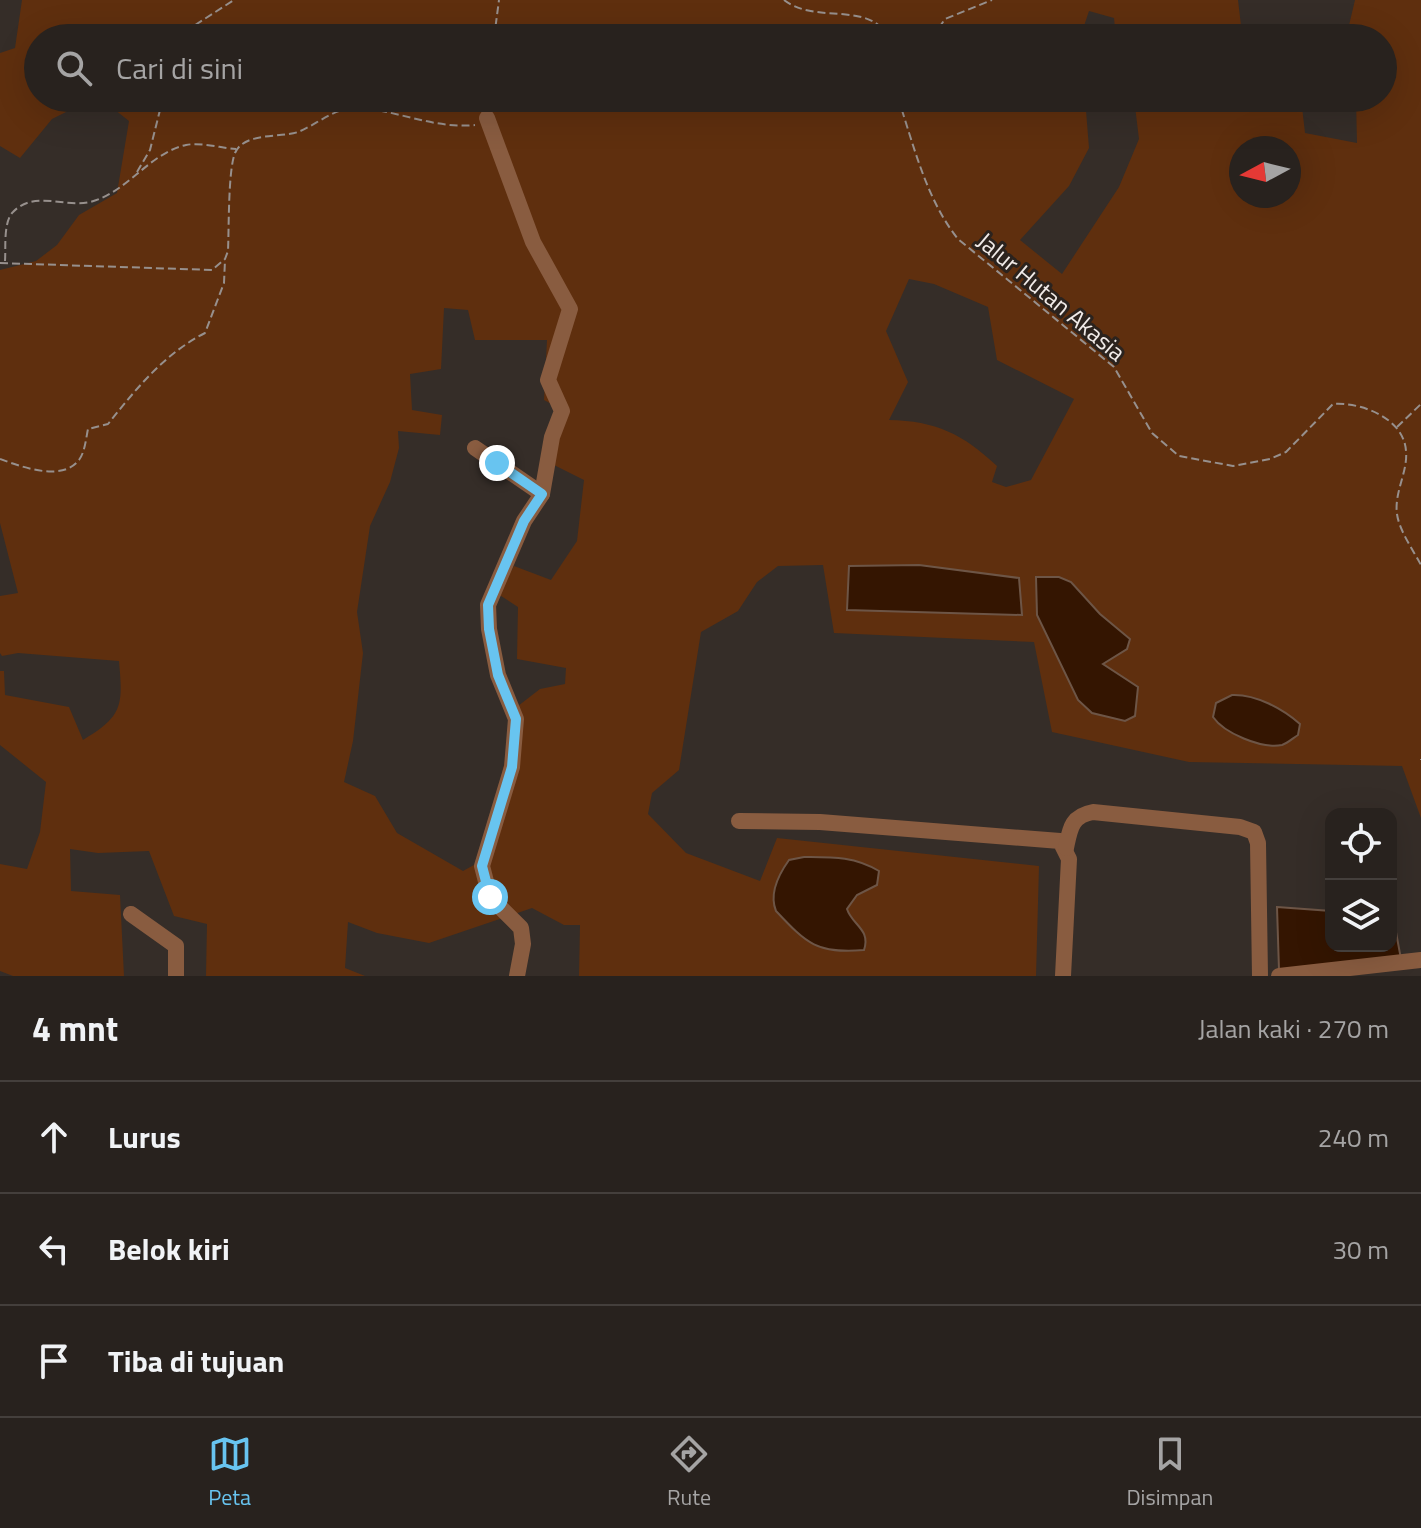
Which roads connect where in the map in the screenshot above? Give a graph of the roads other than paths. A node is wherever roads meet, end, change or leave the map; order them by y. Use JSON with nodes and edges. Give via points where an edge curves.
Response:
{"nodes":[{"id":1,"x":487,"y":118,"type":"road end"},
{"id":2,"x":475,"y":448,"type":"dead end"},
{"id":3,"x":542,"y":494,"type":"junction"},
{"id":4,"x":739,"y":821,"type":"dead end"},
{"id":5,"x":1066,"y":848,"type":"junction"},
{"id":6,"x":131,"y":914,"type":"dead end"},
{"id":7,"x":1421,"y":960,"type":"edge"},
{"id":8,"x":176,"y":976,"type":"edge"},
{"id":9,"x":517,"y":976,"type":"edge"},
{"id":10,"x":1063,"y":976,"type":"edge"},
{"id":11,"x":1260,"y":976,"type":"edge"},
{"id":12,"x":1279,"y":976,"type":"edge"}],
"edges":[{"from":1,"to":3,"type":"street","via":[[533,242],[570,309],[548,380],[562,411]]},
{"from":2,"to":3,"type":"street"},
{"from":3,"to":9,"type":"street","via":[[524,521],[488,605],[498,675],[516,719],[512,767],[482,866],[490,897],[521,928]]},
{"from":4,"to":5,"type":"street","via":[[820,822],[1060,841]]},
{"from":5,"to":10,"type":"street"},
{"from":5,"to":11,"type":"street","via":[[1072,822],[1093,812],[1254,832]]},
{"from":6,"to":8,"type":"street","via":[[176,946]]},
{"from":7,"to":12,"type":"street"}]}
